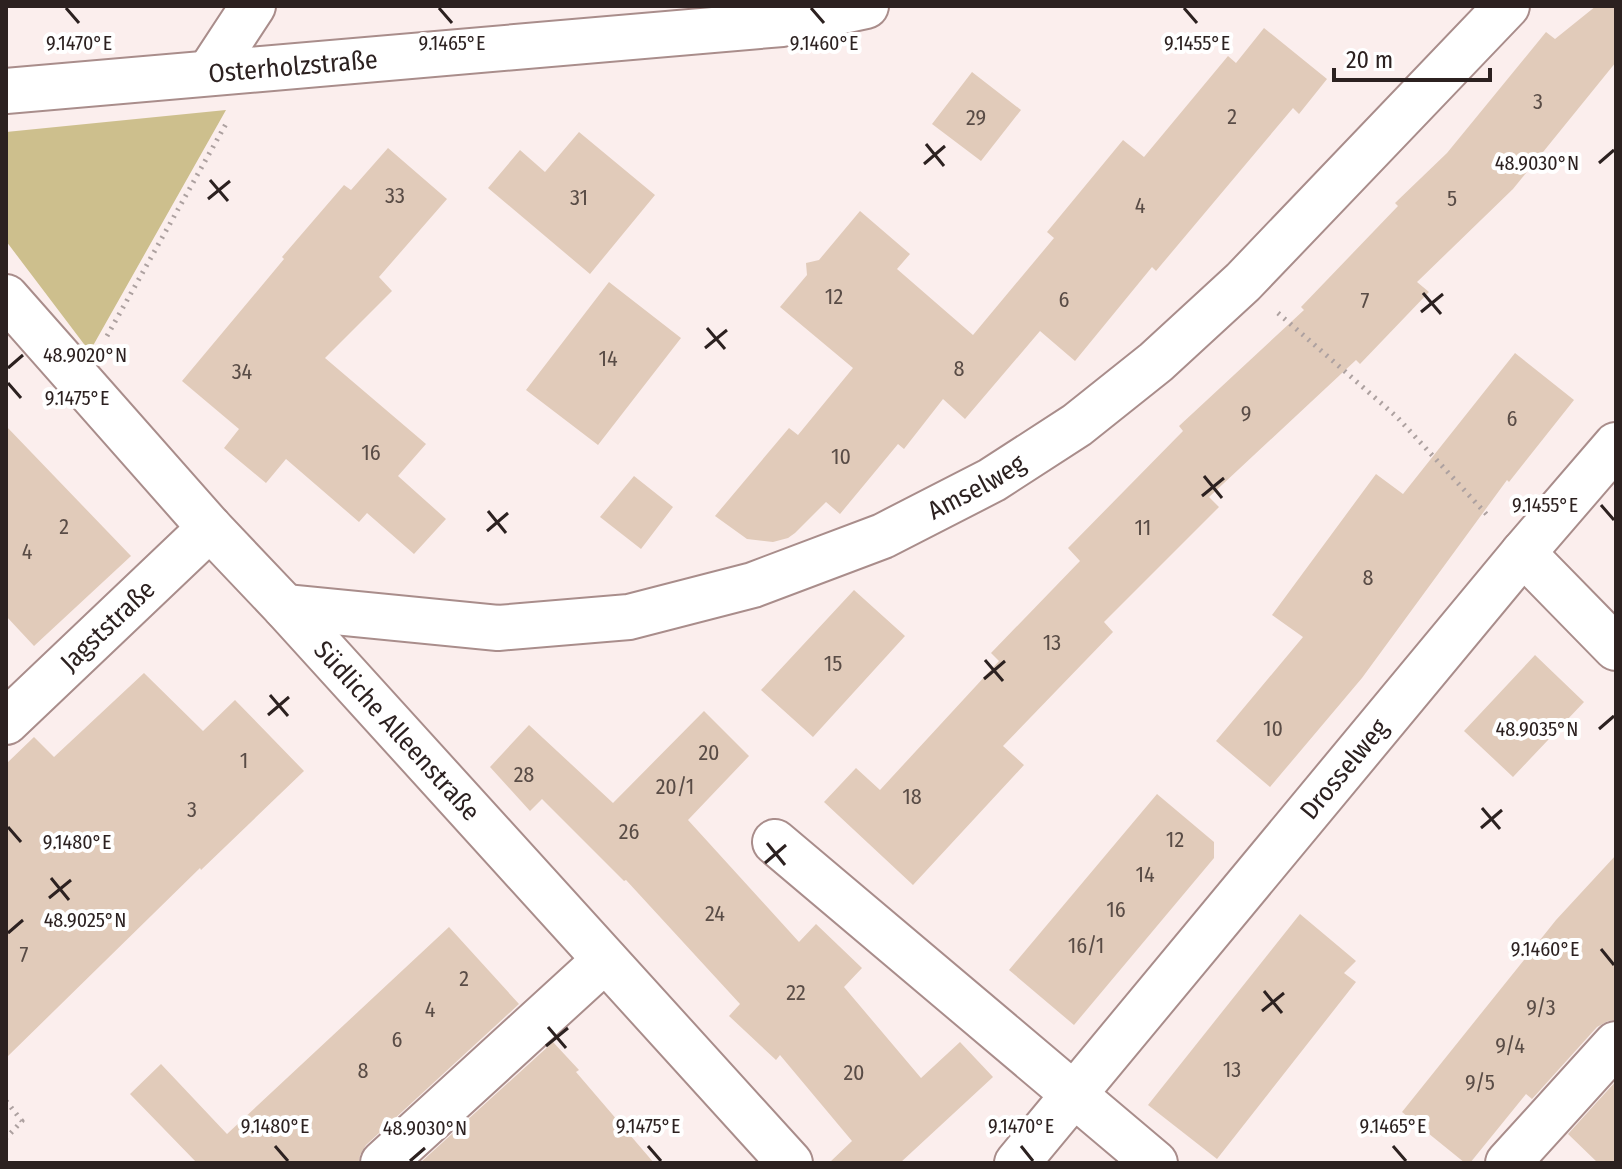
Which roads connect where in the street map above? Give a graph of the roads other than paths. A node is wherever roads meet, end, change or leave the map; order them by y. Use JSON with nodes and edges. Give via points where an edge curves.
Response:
{"nodes":[{"id":1,"x":253,"y":6,"type":"edge"},
{"id":2,"x":866,"y":6,"type":"edge"},
{"id":3,"x":1507,"y":6,"type":"edge"},
{"id":4,"x":209,"y":73,"type":"junction"},
{"id":5,"x":6,"y":91,"type":"edge"},
{"id":6,"x":6,"y":297,"type":"edge"},
{"id":7,"x":1616,"y":445,"type":"edge"},
{"id":8,"x":210,"y":528,"type":"junction"},
{"id":9,"x":1523,"y":553,"type":"junction"},
{"id":10,"x":285,"y":607,"type":"junction"},
{"id":11,"x":1616,"y":648,"type":"edge"},
{"id":12,"x":6,"y":722,"type":"edge"},
{"id":13,"x":775,"y":842,"type":"dead end"},
{"id":14,"x":605,"y":960,"type":"junction"},
{"id":15,"x":1616,"y":1044,"type":"edge"},
{"id":16,"x":1074,"y":1096,"type":"junction"},
{"id":17,"x":383,"y":1163,"type":"edge"},
{"id":18,"x":790,"y":1163,"type":"edge"},
{"id":19,"x":1017,"y":1163,"type":"edge"},
{"id":20,"x":1155,"y":1163,"type":"edge"},
{"id":21,"x":1508,"y":1163,"type":"edge"}],
"edges":[{"from":1,"to":4,"type":"street"},
{"from":2,"to":4,"type":"street","name":"Osterholzstraße","via":[[782,24]]},
{"from":3,"to":10,"type":"street","name":"Amselweg","via":[[1243,282],[1156,362],[1077,425],[992,480],[883,536],[753,585],[629,617],[498,628]]},
{"from":4,"to":5,"type":"street","name":"Osterholzstraße"},
{"from":6,"to":8,"type":"street","name":"Südliche Alleenstraße"},
{"from":7,"to":9,"type":"street","name":"Drosselweg"},
{"from":8,"to":10,"type":"street","name":"Südliche Alleenstraße"},
{"from":8,"to":12,"type":"street","name":"Jagststraße"},
{"from":9,"to":11,"type":"street"},
{"from":9,"to":16,"type":"street","name":"Drosselweg"},
{"from":10,"to":14,"type":"street","name":"Südliche Alleenstraße"},
{"from":13,"to":16,"type":"street"},
{"from":14,"to":17,"type":"street"},
{"from":14,"to":18,"type":"street","name":"Südliche Alleenstraße"},
{"from":15,"to":21,"type":"street"},
{"from":16,"to":19,"type":"street","name":"Drosselweg"},
{"from":16,"to":20,"type":"street"}]}
